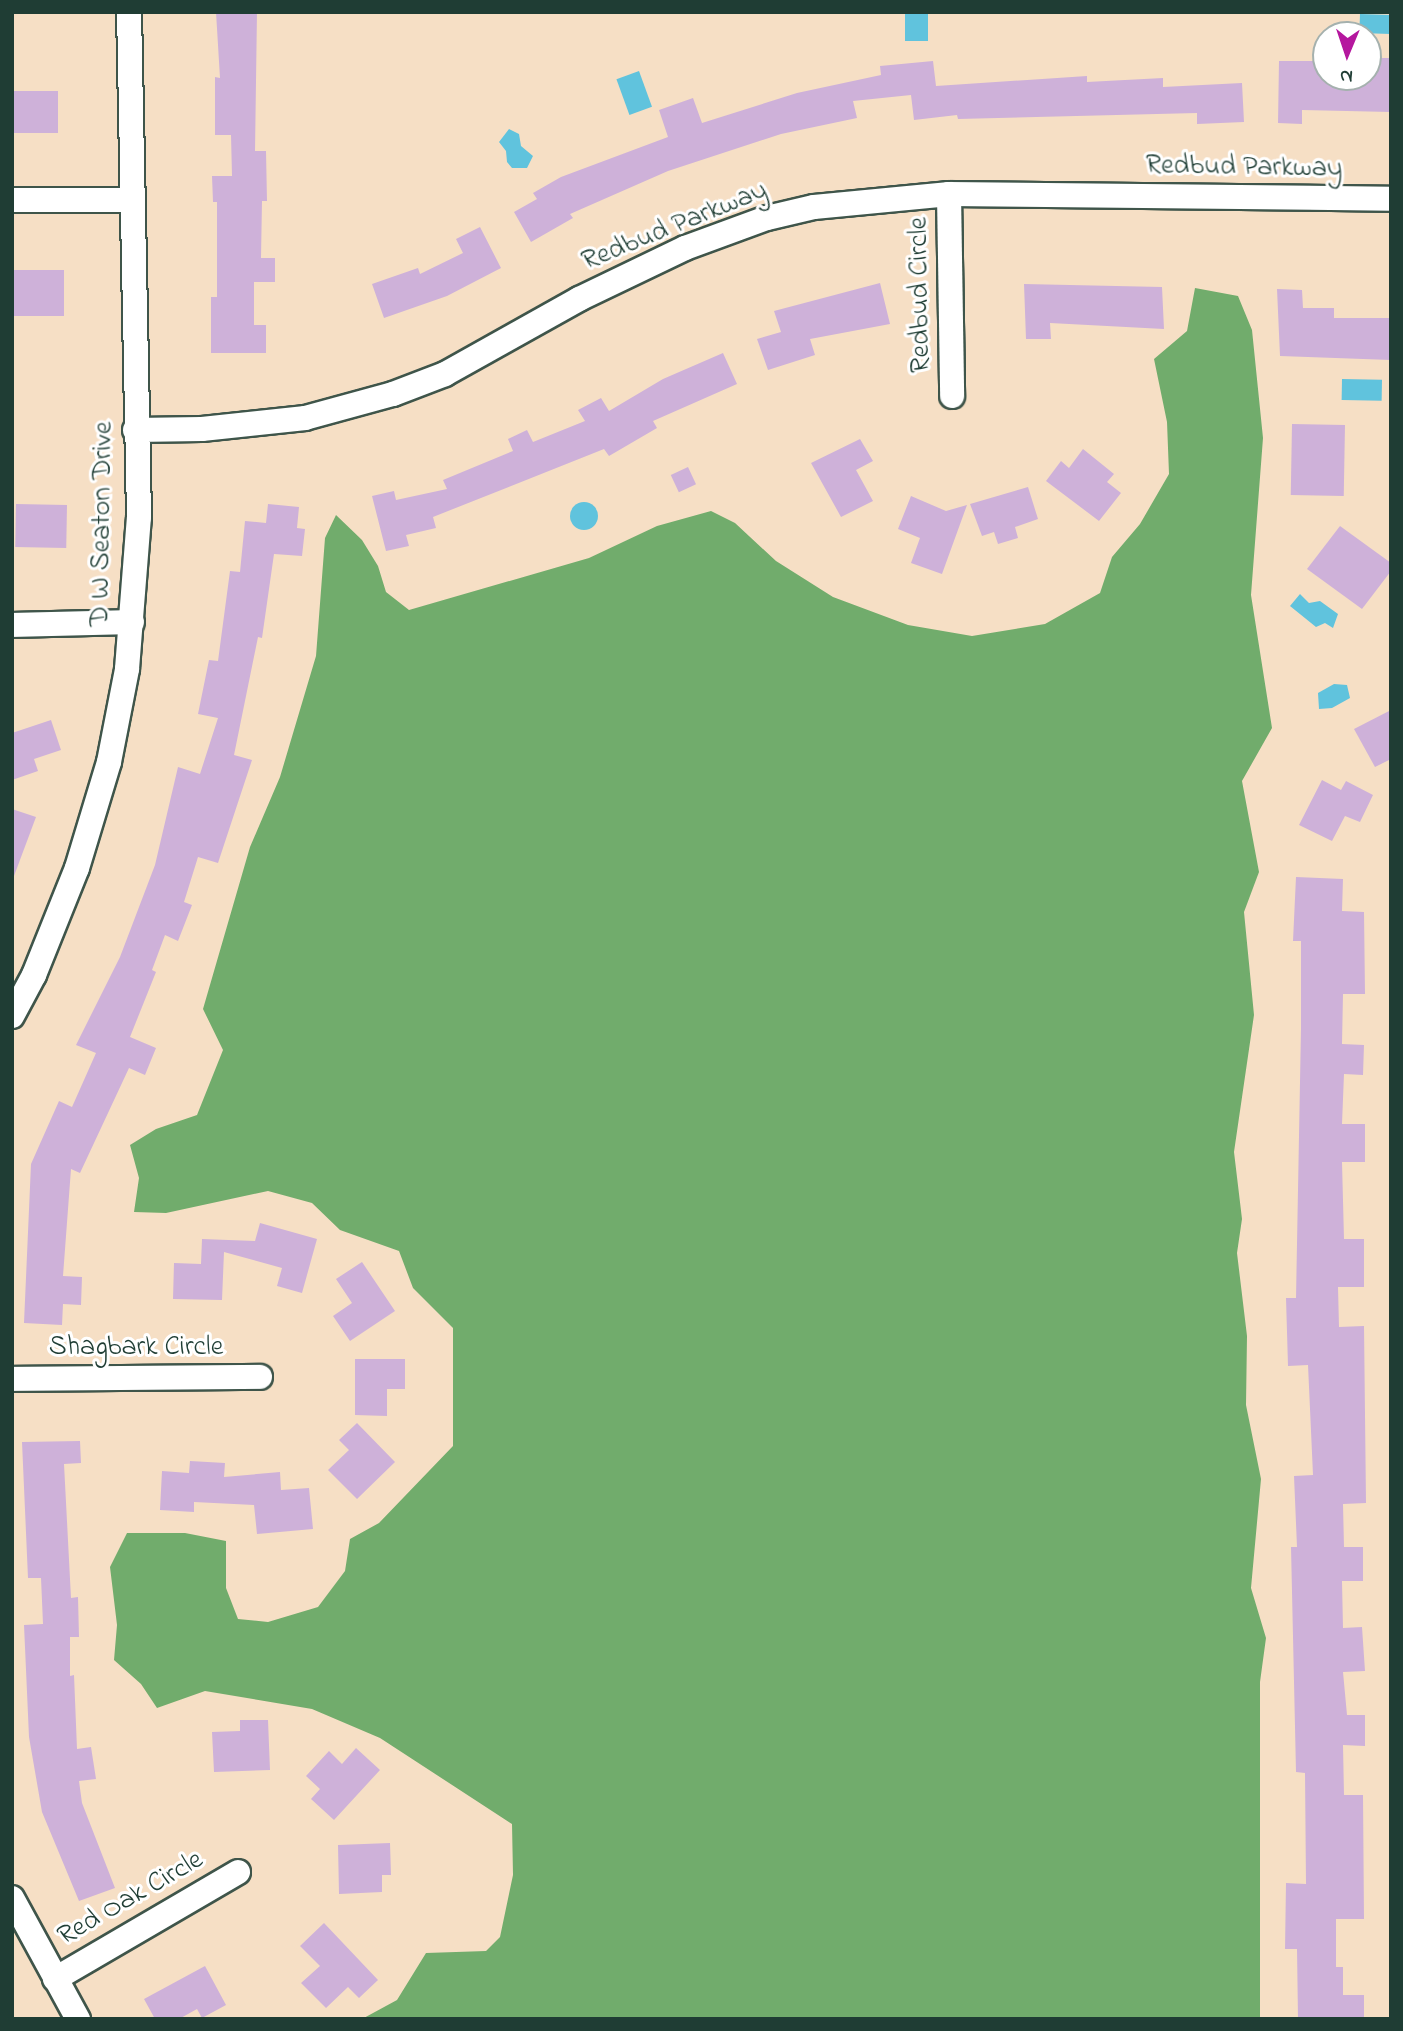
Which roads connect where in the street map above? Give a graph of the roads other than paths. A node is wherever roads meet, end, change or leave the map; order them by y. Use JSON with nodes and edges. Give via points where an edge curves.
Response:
{"nodes":[{"id":1,"x":129,"y":12,"type":"edge"},
{"id":2,"x":949,"y":194,"type":"junction"},
{"id":3,"x":12,"y":200,"type":"edge"},
{"id":4,"x":130,"y":200,"type":"junction"},
{"id":5,"x":1391,"y":200,"type":"edge"},
{"id":6,"x":952,"y":396,"type":"dead end"},
{"id":7,"x":135,"y":430,"type":"junction"},
{"id":8,"x":132,"y":622,"type":"junction"},
{"id":9,"x":12,"y":625,"type":"edge"},
{"id":10,"x":12,"y":1016,"type":"edge"},
{"id":11,"x":260,"y":1377,"type":"dead end"},
{"id":12,"x":12,"y":1379,"type":"edge"},
{"id":13,"x":238,"y":1872,"type":"dead end"},
{"id":14,"x":12,"y":1898,"type":"edge"},
{"id":15,"x":55,"y":1979,"type":"junction"},
{"id":16,"x":78,"y":2019,"type":"edge"}],
"edges":[{"from":1,"to":4,"type":"street","name":"D W Seaton Drive"},
{"from":2,"to":5,"type":"street","name":"Redbud Parkway"},
{"from":2,"to":6,"type":"street","name":"Redbud Circle"},
{"from":2,"to":7,"type":"street","name":"Redbud Parkway","via":[[864,199],[767,218],[685,248],[579,299],[445,374],[369,401],[305,418],[202,429]]},
{"from":3,"to":4,"type":"street"},
{"from":4,"to":7,"type":"street","name":"D W Seaton Drive"},
{"from":7,"to":8,"type":"street","name":"D W Seaton Drive","via":[[138,517]]},
{"from":8,"to":9,"type":"street"},
{"from":8,"to":10,"type":"street","name":"D W Seaton Drive","via":[[119,718],[97,806],[61,910]]},
{"from":11,"to":12,"type":"street","name":"Shagbark Circle"},
{"from":13,"to":15,"type":"street","name":"Red Oak Circle"},
{"from":14,"to":15,"type":"street"},
{"from":15,"to":16,"type":"street"}]}
